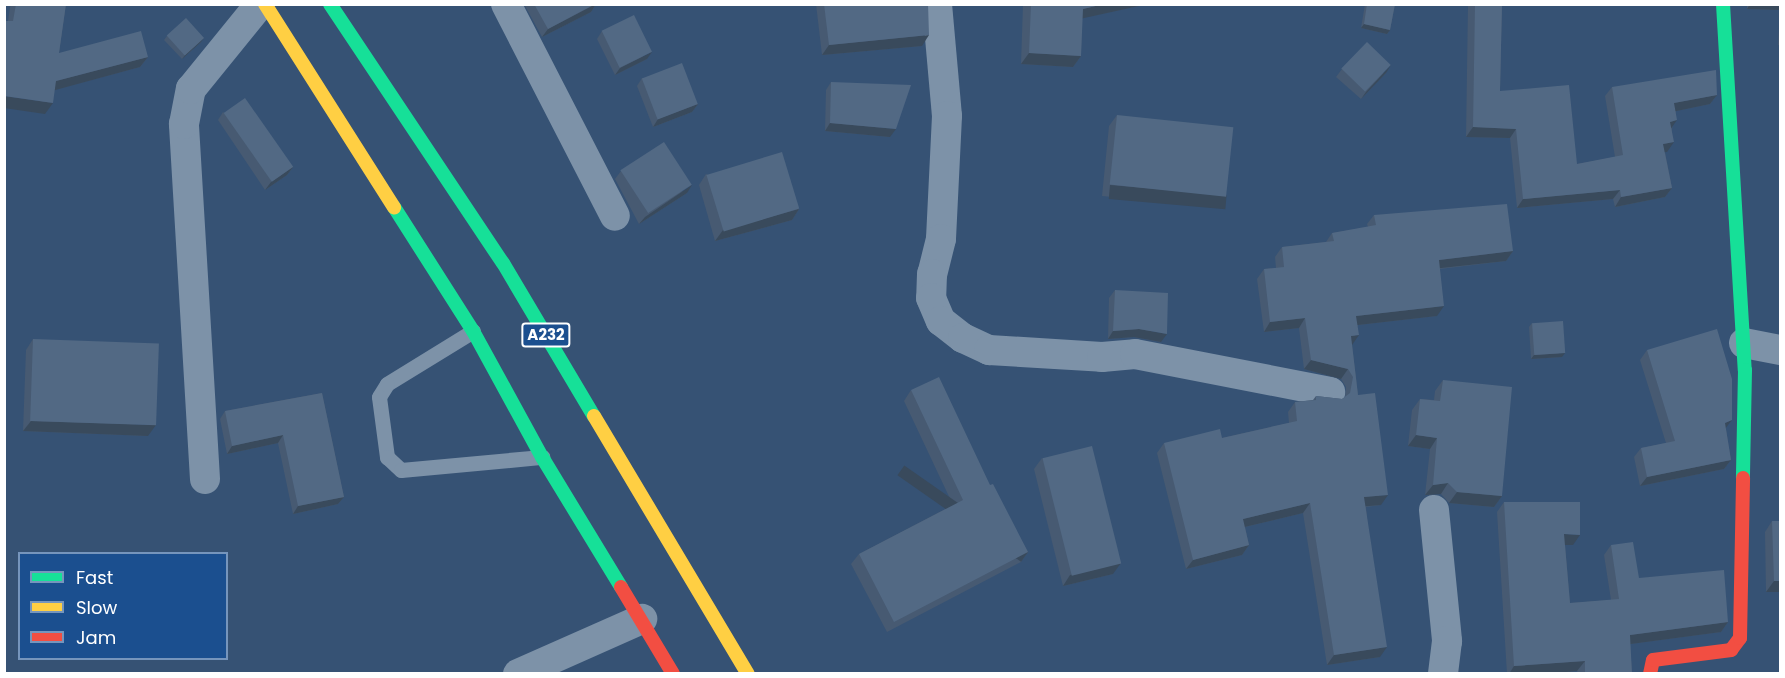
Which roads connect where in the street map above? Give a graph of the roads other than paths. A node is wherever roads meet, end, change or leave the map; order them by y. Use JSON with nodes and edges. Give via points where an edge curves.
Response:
{"nodes":[{"id":1,"x":260,"y":4,"type":"edge"},
{"id":2,"x":265,"y":4,"type":"edge"},
{"id":3,"x":330,"y":4,"type":"edge"},
{"id":4,"x":506,"y":4,"type":"edge"},
{"id":5,"x":937,"y":4,"type":"edge"},
{"id":6,"x":1723,"y":4,"type":"edge"},
{"id":7,"x":615,"y":216,"type":"dead end"},
{"id":8,"x":473,"y":331,"type":"junction"},
{"id":9,"x":1744,"y":343,"type":"junction"},
{"id":10,"x":1780,"y":350,"type":"edge"},
{"id":11,"x":1330,"y":392,"type":"dead end"},
{"id":12,"x":542,"y":457,"type":"junction"},
{"id":13,"x":205,"y":479,"type":"dead end"},
{"id":14,"x":1434,"y":510,"type":"dead end"},
{"id":15,"x":642,"y":619,"type":"junction"},
{"id":16,"x":518,"y":674,"type":"edge"},
{"id":17,"x":673,"y":674,"type":"edge"},
{"id":18,"x":748,"y":674,"type":"edge"},
{"id":19,"x":1443,"y":674,"type":"edge"},
{"id":20,"x":1650,"y":674,"type":"edge"}],
"edges":[{"from":1,"to":13,"type":"street","via":[[191,89],[184,124]]},
{"from":2,"to":8,"type":"main road"},
{"from":3,"to":18,"type":"main road","number":"A232","via":[[503,263]]},
{"from":4,"to":7,"type":"street"},
{"from":5,"to":11,"type":"street","via":[[946,116],[941,239],[932,274],[931,298],[941,321],[963,338],[989,350],[1102,357],[1135,354]]},
{"from":6,"to":9,"type":"main road"},
{"from":8,"to":12,"type":"main road"},
{"from":8,"to":12,"type":"lane","via":[[387,384],[380,397],[387,456],[401,470]]},
{"from":9,"to":10,"type":"street"},
{"from":9,"to":20,"type":"main road","via":[[1740,638],[1731,650],[1653,660]]},
{"from":12,"to":15,"type":"main road"},
{"from":14,"to":19,"type":"street","via":[[1448,641]]},
{"from":15,"to":16,"type":"street"},
{"from":15,"to":17,"type":"main road"}]}
